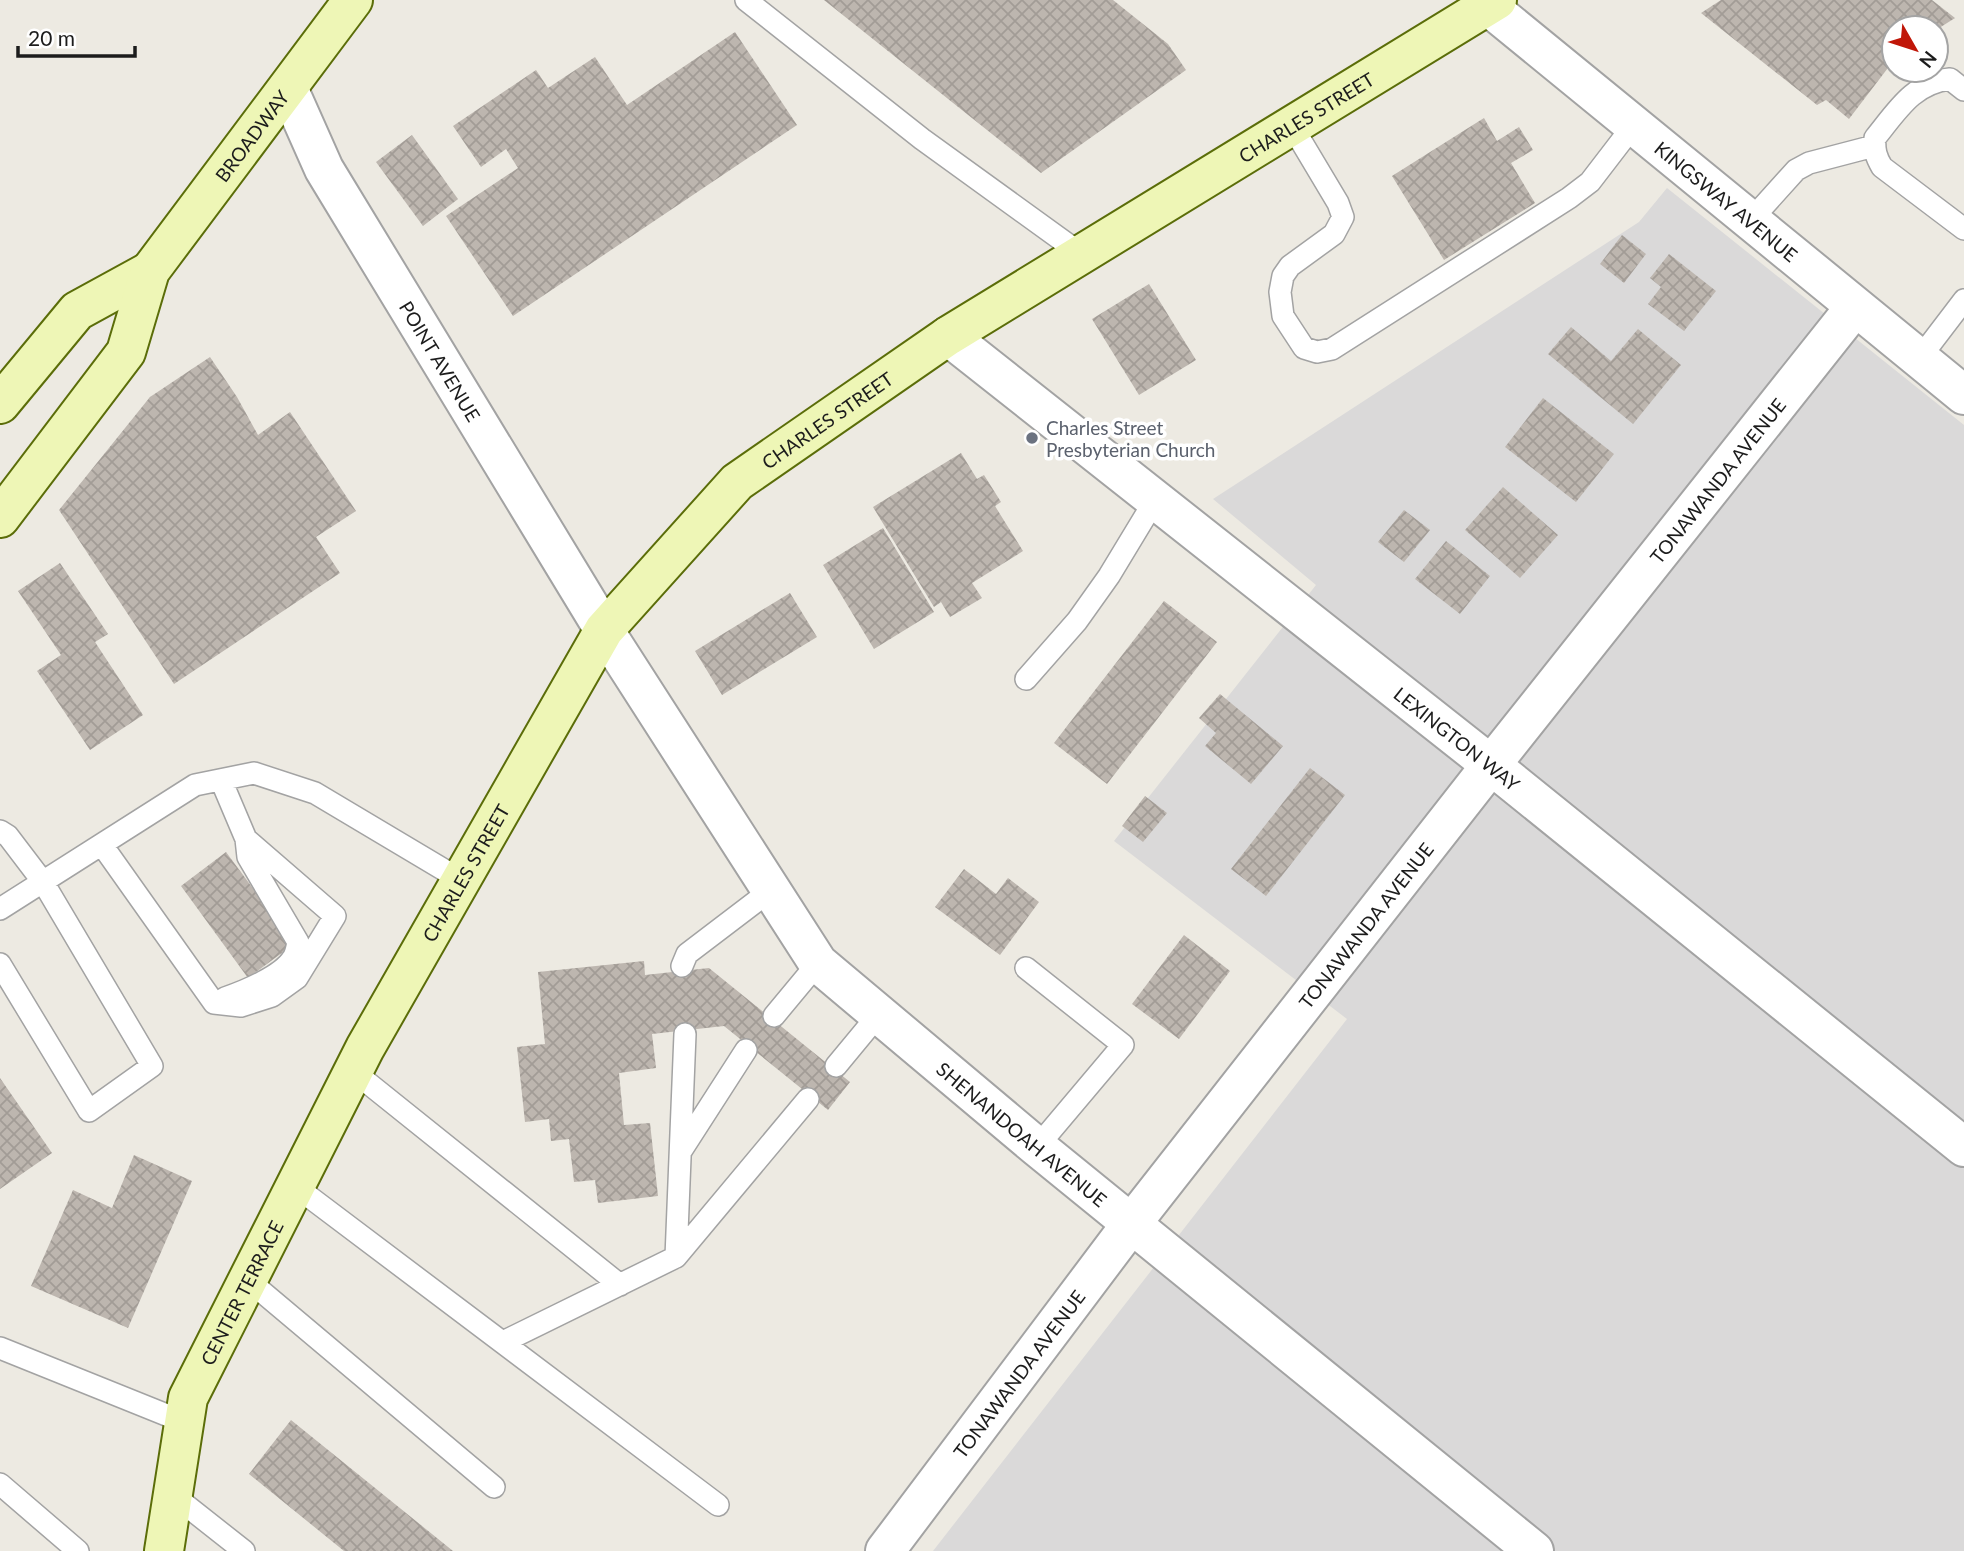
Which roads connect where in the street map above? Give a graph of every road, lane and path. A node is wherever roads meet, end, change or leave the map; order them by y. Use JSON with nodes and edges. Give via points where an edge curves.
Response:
{"nodes":[{"id":1,"x":353,"y":0,"type":"edge"},
{"id":2,"x":746,"y":0,"type":"edge"},
{"id":3,"x":1492,"y":3,"type":"edge"},
{"id":4,"x":288,"y":88,"type":"junction"},
{"id":5,"x":1964,"y":90,"type":"edge"},
{"id":6,"x":1633,"y":125,"type":"junction"},
{"id":7,"x":1292,"y":126,"type":"junction"},
{"id":8,"x":1874,"y":146,"type":"junction"},
{"id":9,"x":1750,"y":221,"type":"junction"},
{"id":10,"x":1964,"y":229,"type":"edge"},
{"id":11,"x":1081,"y":254,"type":"junction"},
{"id":12,"x":150,"y":271,"type":"junction"},
{"id":13,"x":1964,"y":300,"type":"edge"},
{"id":14,"x":1855,"y":307,"type":"junction"},
{"id":15,"x":948,"y":336,"type":"junction"},
{"id":16,"x":1919,"y":359,"type":"junction"},
{"id":17,"x":1964,"y":395,"type":"edge"},
{"id":18,"x":0,"y":404,"type":"edge"},
{"id":19,"x":1155,"y":500,"type":"junction"},
{"id":20,"x":0,"y":518,"type":"edge"},
{"id":21,"x":604,"y":630,"type":"junction"},
{"id":22,"x":1026,"y":679,"type":"dead end"},
{"id":23,"x":1491,"y":765,"type":"junction"},
{"id":24,"x":221,"y":780,"type":"junction"},
{"id":25,"x":0,"y":831,"type":"edge"},
{"id":26,"x":246,"y":839,"type":"junction"},
{"id":27,"x":102,"y":845,"type":"junction"},
{"id":28,"x":461,"y":880,"type":"junction"},
{"id":29,"x":43,"y":882,"type":"junction"},
{"id":30,"x":771,"y":890,"type":"junction"},
{"id":31,"x":0,"y":909,"type":"edge"},
{"id":32,"x":818,"y":963,"type":"junction"},
{"id":33,"x":0,"y":964,"type":"edge"},
{"id":34,"x":682,"y":966,"type":"dead end"},
{"id":35,"x":1026,"y":968,"type":"dead end"},
{"id":36,"x":214,"y":1003,"type":"junction"},
{"id":37,"x":879,"y":1014,"type":"junction"},
{"id":38,"x":774,"y":1016,"type":"dead end"},
{"id":39,"x":685,"y":1034,"type":"dead end"},
{"id":40,"x":746,"y":1050,"type":"dead end"},
{"id":41,"x":359,"y":1060,"type":"junction"},
{"id":42,"x":836,"y":1066,"type":"dead end"},
{"id":43,"x":808,"y":1099,"type":"dead end"},
{"id":44,"x":1037,"y":1147,"type":"junction"},
{"id":45,"x":1964,"y":1147,"type":"edge"},
{"id":46,"x":680,"y":1153,"type":"junction"},
{"id":47,"x":295,"y":1186,"type":"junction"},
{"id":48,"x":1132,"y":1223,"type":"junction"},
{"id":49,"x":676,"y":1258,"type":"junction"},
{"id":50,"x":248,"y":1279,"type":"junction"},
{"id":51,"x":620,"y":1285,"type":"junction"},
{"id":52,"x":503,"y":1342,"type":"junction"},
{"id":53,"x":0,"y":1348,"type":"edge"},
{"id":54,"x":184,"y":1422,"type":"junction"},
{"id":55,"x":494,"y":1487,"type":"dead end"},
{"id":56,"x":2,"y":1489,"type":"edge"},
{"id":57,"x":173,"y":1494,"type":"junction"},
{"id":58,"x":718,"y":1505,"type":"dead end"},
{"id":59,"x":78,"y":1551,"type":"edge"},
{"id":60,"x":164,"y":1551,"type":"edge"},
{"id":61,"x":244,"y":1551,"type":"edge"},
{"id":62,"x":885,"y":1551,"type":"edge"},
{"id":63,"x":1534,"y":1551,"type":"edge"}],
"edges":[{"from":1,"to":4,"type":"main road","name":"BROADWAY"},
{"from":2,"to":11,"type":"lane","via":[[922,139]]},
{"from":3,"to":6,"type":"street","name":"KINGSWAY AVENUE"},
{"from":3,"to":7,"type":"main road","name":"CHARLES STREET"},
{"from":4,"to":12,"type":"main road","name":"BROADWAY"},
{"from":4,"to":21,"type":"street","name":"POINT AVENUE","via":[[324,169]]},
{"from":5,"to":8,"type":"lane","via":[[1950,79],[1934,81],[1910,96],[1875,138]]},
{"from":6,"to":7,"type":"lane","via":[[1590,182],[1570,198],[1332,349],[1317,352],[1304,348],[1283,316],[1283,276],[1334,234],[1343,217]]},
{"from":6,"to":9,"type":"street","name":"KINGSWAY AVENUE"},
{"from":7,"to":11,"type":"main road","name":"CHARLES STREET"},
{"from":8,"to":9,"type":"lane","via":[[1796,170]]},
{"from":8,"to":10,"type":"lane","via":[[1882,167]]},
{"from":9,"to":14,"type":"street","name":"KINGSWAY AVENUE"},
{"from":11,"to":15,"type":"main road","name":"CHARLES STREET"},
{"from":12,"to":18,"type":"main road","name":"BROADWAY","via":[[77,311]]},
{"from":12,"to":20,"type":"main road","name":"BROADWAY","via":[[126,352]]},
{"from":13,"to":16,"type":"lane"},
{"from":14,"to":16,"type":"street","name":"KINGSWAY AVENUE"},
{"from":14,"to":23,"type":"street","name":"TONAWANDA AVENUE"},
{"from":15,"to":19,"type":"street","name":"LEXINGTON WAY"},
{"from":15,"to":21,"type":"main road","name":"CHARLES STREET","via":[[737,482]]},
{"from":16,"to":17,"type":"street","name":"KINGSWAY AVENUE"},
{"from":19,"to":22,"type":"lane","via":[[1077,621]]},
{"from":19,"to":23,"type":"street","name":"LEXINGTON WAY"},
{"from":21,"to":28,"type":"main road","name":"CHARLES STREET"},
{"from":21,"to":30,"type":"street","name":"SHENANDOAH AVENUE"},
{"from":23,"to":45,"type":"street","name":"LEXINGTON WAY"},
{"from":23,"to":48,"type":"street","name":"TONAWANDA AVENUE"},
{"from":24,"to":26,"type":"lane"},
{"from":24,"to":27,"type":"lane","via":[[195,785]]},
{"from":24,"to":28,"type":"lane","via":[[254,774],[315,793]]},
{"from":25,"to":29,"type":"lane"},
{"from":26,"to":36,"type":"lane","via":[[248,857],[298,942],[293,958],[277,973]]},
{"from":26,"to":36,"type":"lane","via":[[335,916],[297,978],[272,996],[241,1006]]},
{"from":27,"to":29,"type":"lane"},
{"from":27,"to":36,"type":"lane"},
{"from":28,"to":41,"type":"main road","name":"CHARLES STREET"},
{"from":29,"to":31,"type":"lane"},
{"from":29,"to":33,"type":"lane","via":[[152,1066],[89,1111]]},
{"from":30,"to":32,"type":"street","name":"SHENANDOAH AVENUE"},
{"from":30,"to":34,"type":"lane","via":[[687,954]]},
{"from":32,"to":37,"type":"street","name":"SHENANDOAH AVENUE"},
{"from":32,"to":38,"type":"lane"},
{"from":35,"to":44,"type":"lane","via":[[1123,1045]]},
{"from":37,"to":42,"type":"lane"},
{"from":37,"to":44,"type":"street","name":"SHENANDOAH AVENUE"},
{"from":39,"to":46,"type":"lane"},
{"from":40,"to":46,"type":"lane"},
{"from":41,"to":47,"type":"main road","name":"CENTER TERRACE"},
{"from":41,"to":51,"type":"lane"},
{"from":43,"to":49,"type":"lane"},
{"from":44,"to":48,"type":"street","name":"SHENANDOAH AVENUE"},
{"from":46,"to":49,"type":"lane"},
{"from":47,"to":50,"type":"main road","name":"CENTER TERRACE"},
{"from":47,"to":52,"type":"lane"},
{"from":48,"to":62,"type":"street","name":"TONAWANDA AVENUE"},
{"from":48,"to":63,"type":"street","name":"SHENANDOAH AVENUE"},
{"from":49,"to":51,"type":"lane"},
{"from":50,"to":54,"type":"main road","name":"CENTER TERRACE","via":[[188,1398]]},
{"from":50,"to":55,"type":"lane"},
{"from":51,"to":52,"type":"lane"},
{"from":52,"to":58,"type":"lane"},
{"from":53,"to":54,"type":"lane"},
{"from":54,"to":57,"type":"main road","name":"CENTER TERRACE"},
{"from":56,"to":59,"type":"lane"},
{"from":57,"to":60,"type":"main road","name":"CENTER TERRACE"},
{"from":57,"to":61,"type":"lane"}]}
